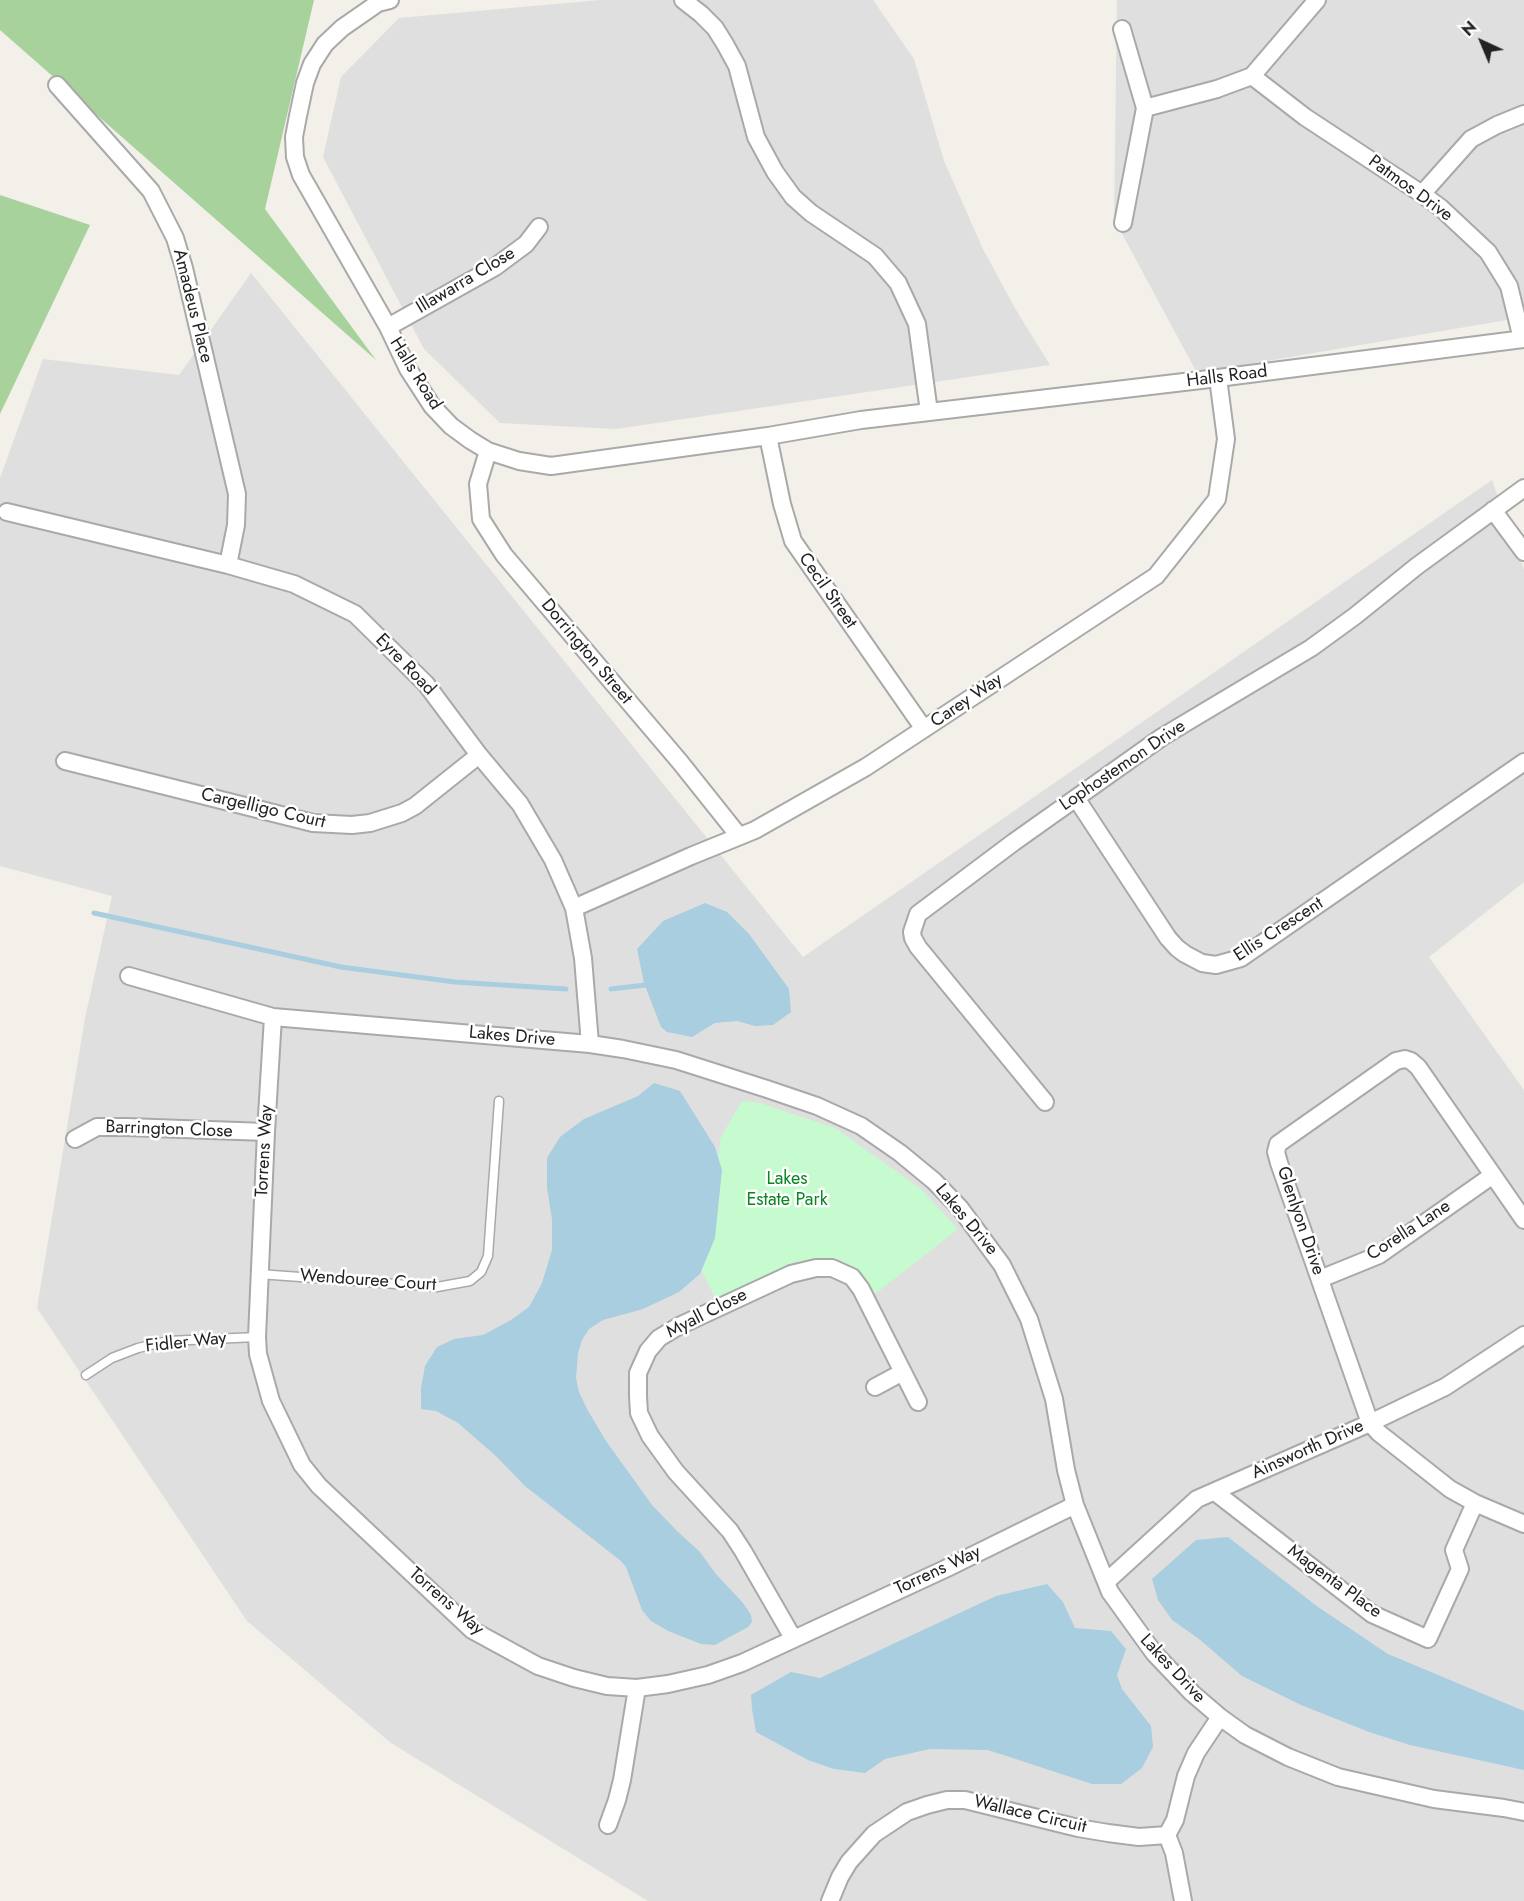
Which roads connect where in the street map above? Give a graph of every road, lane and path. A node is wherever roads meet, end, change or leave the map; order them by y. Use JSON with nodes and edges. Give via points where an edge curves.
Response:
{"nodes":[{"id":1,"x":390,"y":0,"type":"edge"},
{"id":2,"x":683,"y":0,"type":"edge"},
{"id":3,"x":1317,"y":0,"type":"edge"},
{"id":4,"x":1122,"y":30,"type":"dead end"},
{"id":5,"x":1252,"y":75,"type":"junction"},
{"id":6,"x":57,"y":85,"type":"dead end"},
{"id":7,"x":1145,"y":108,"type":"junction"},
{"id":8,"x":1524,"y":114,"type":"edge"},
{"id":9,"x":1422,"y":194,"type":"junction"},
{"id":10,"x":1123,"y":223,"type":"dead end"},
{"id":11,"x":539,"y":226,"type":"dead end"},
{"id":12,"x":387,"y":327,"type":"junction"},
{"id":13,"x":1523,"y":339,"type":"edge"},
{"id":14,"x":1218,"y":378,"type":"junction"},
{"id":15,"x":929,"y":412,"type":"junction"},
{"id":16,"x":768,"y":436,"type":"junction"},
{"id":17,"x":488,"y":451,"type":"junction"},
{"id":18,"x":1524,"y":488,"type":"edge"},
{"id":19,"x":1493,"y":510,"type":"junction"},
{"id":20,"x":7,"y":512,"type":"dead end"},
{"id":21,"x":1524,"y":552,"type":"edge"},
{"id":22,"x":228,"y":565,"type":"junction"},
{"id":23,"x":924,"y":729,"type":"junction"},
{"id":24,"x":479,"y":754,"type":"junction"},
{"id":25,"x":65,"y":761,"type":"dead end"},
{"id":26,"x":1524,"y":762,"type":"edge"},
{"id":27,"x":1076,"y":798,"type":"junction"},
{"id":28,"x":739,"y":836,"type":"junction"},
{"id":29,"x":574,"y":908,"type":"junction"},
{"id":30,"x":129,"y":976,"type":"dead end"},
{"id":31,"x":273,"y":1017,"type":"junction"},
{"id":32,"x":590,"y":1044,"type":"junction"},
{"id":33,"x":499,"y":1101,"type":"dead end"},
{"id":34,"x":1046,"y":1102,"type":"dead end"},
{"id":35,"x":266,"y":1132,"type":"junction"},
{"id":36,"x":75,"y":1139,"type":"dead end"},
{"id":37,"x":1493,"y":1175,"type":"junction"},
{"id":38,"x":1524,"y":1220,"type":"edge"},
{"id":39,"x":258,"y":1274,"type":"junction"},
{"id":40,"x":1320,"y":1279,"type":"junction"},
{"id":41,"x":1524,"y":1335,"type":"edge"},
{"id":42,"x":257,"y":1336,"type":"junction"},
{"id":43,"x":903,"y":1372,"type":"junction"},
{"id":44,"x":86,"y":1375,"type":"dead end"},
{"id":45,"x":875,"y":1387,"type":"dead end"},
{"id":46,"x":918,"y":1402,"type":"dead end"},
{"id":47,"x":1370,"y":1423,"type":"junction"},
{"id":48,"x":1215,"y":1492,"type":"junction"},
{"id":49,"x":1475,"y":1503,"type":"junction"},
{"id":50,"x":1075,"y":1505,"type":"junction"},
{"id":51,"x":1523,"y":1523,"type":"edge"},
{"id":52,"x":1106,"y":1582,"type":"junction"},
{"id":53,"x":793,"y":1638,"type":"junction"},
{"id":54,"x":637,"y":1688,"type":"junction"},
{"id":55,"x":1220,"y":1717,"type":"junction"},
{"id":56,"x":1524,"y":1812,"type":"edge"},
{"id":57,"x":608,"y":1825,"type":"dead end"},
{"id":58,"x":1167,"y":1835,"type":"junction"},
{"id":59,"x":830,"y":1901,"type":"edge"},
{"id":60,"x":1183,"y":1901,"type":"edge"}],
"edges":[{"from":1,"to":12,"type":"street","name":"Halls Road","via":[[361,14],[325,44],[305,83],[294,137],[294,157],[301,175]]},
{"from":2,"to":15,"type":"street","via":[[715,28],[725,44],[737,66],[756,137],[793,196],[811,213],[875,256],[898,283],[917,324]]},
{"from":3,"to":5,"type":"street"},
{"from":4,"to":7,"type":"street"},
{"from":5,"to":7,"type":"street","via":[[1217,89]]},
{"from":5,"to":9,"type":"street","name":"Patmos Drive","via":[[1305,117]]},
{"from":6,"to":22,"type":"street","name":"Amadeus Place","via":[[151,192],[175,238],[237,494]]},
{"from":7,"to":10,"type":"street"},
{"from":8,"to":9,"type":"street","via":[[1471,139]]},
{"from":9,"to":13,"type":"street","name":"Patmos Drive","via":[[1488,252],[1509,286]]},
{"from":11,"to":12,"type":"street","name":"Illawarra Close","via":[[526,244],[495,267]]},
{"from":12,"to":17,"type":"street","name":"Halls Road","via":[[432,406],[451,426]]},
{"from":13,"to":14,"type":"street","name":"Halls Road"},
{"from":14,"to":15,"type":"street","name":"Halls Road"},
{"from":14,"to":23,"type":"street","name":"Carey Way","via":[[1226,440],[1217,499],[1156,576]]},
{"from":15,"to":16,"type":"street","name":"Halls Road"},
{"from":16,"to":17,"type":"street","name":"Halls Road","via":[[550,466]]},
{"from":16,"to":23,"type":"street","name":"Cecil Street","via":[[793,542]]},
{"from":17,"to":28,"type":"street","name":"Dorrington Street","via":[[478,484],[482,519],[504,555]]},
{"from":18,"to":19,"type":"street","name":"Lophostemon Drive"},
{"from":19,"to":21,"type":"street"},
{"from":19,"to":27,"type":"street","name":"Lophostemon Drive","via":[[1311,648],[1162,737]]},
{"from":20,"to":22,"type":"street","name":"Eyre Road"},
{"from":22,"to":24,"type":"street","name":"Eyre Road","via":[[294,584],[355,614],[426,684]]},
{"from":23,"to":28,"type":"street","name":"Carey Way","via":[[866,768]]},
{"from":24,"to":25,"type":"street","name":"Cargelligo Court","via":[[415,806],[370,824],[352,825],[313,823]]},
{"from":24,"to":29,"type":"street","name":"Eyre Road","via":[[520,804],[553,861]]},
{"from":26,"to":27,"type":"street","name":"Ellis Crescent","via":[[1241,958],[1216,965],[1202,963],[1177,948]]},
{"from":27,"to":34,"type":"street","name":"Lophostemon Drive","via":[[923,909],[912,932],[918,947]]},
{"from":28,"to":29,"type":"street","name":"Carey Way"},
{"from":29,"to":32,"type":"street","name":"Eyre Road","via":[[583,958]]},
{"from":30,"to":31,"type":"street","name":"Lakes Drive"},
{"from":31,"to":32,"type":"street","name":"Lakes Drive"},
{"from":31,"to":35,"type":"street","name":"Torrens Way"},
{"from":32,"to":50,"type":"street","name":"Lakes Drive","via":[[676,1060],[817,1106],[861,1126],[934,1181],[988,1244],[1029,1319],[1054,1399]]},
{"from":33,"to":39,"type":"lane","name":"Wendouree Court","via":[[488,1256],[481,1272],[470,1281],[437,1287]]},
{"from":35,"to":36,"type":"street","name":"Barrington Close","via":[[97,1127]]},
{"from":35,"to":39,"type":"street","name":"Torrens Way"},
{"from":37,"to":38,"type":"street","name":"Glenlyon Drive"},
{"from":37,"to":40,"type":"street","name":"Corella Lane","via":[[1379,1255]]},
{"from":37,"to":40,"type":"street","name":"Glenlyon Drive","via":[[1418,1067],[1405,1059],[1396,1061],[1278,1144],[1279,1163]]},
{"from":39,"to":42,"type":"street","name":"Torrens Way"},
{"from":40,"to":47,"type":"street","name":"Glenlyon Drive"},
{"from":41,"to":47,"type":"street","name":"Ainsworth Drive","via":[[1445,1387]]},
{"from":42,"to":44,"type":"lane","name":"Fidler Way","via":[[168,1341],[138,1348]]},
{"from":42,"to":54,"type":"street","name":"Torrens Way","via":[[271,1401],[302,1465],[472,1630],[538,1666],[607,1686]]},
{"from":43,"to":45,"type":"street"},
{"from":43,"to":46,"type":"street","name":"Myall Close"},
{"from":43,"to":53,"type":"street","name":"Myall Close","via":[[852,1277],[832,1268],[816,1268],[791,1274],[679,1326],[659,1338],[638,1373],[639,1413],[650,1436],[676,1472],[729,1531]]},
{"from":47,"to":48,"type":"street","name":"Ainsworth Drive"},
{"from":47,"to":49,"type":"street","name":"Glenlyon Drive","via":[[1450,1489]]},
{"from":48,"to":49,"type":"street","name":"Magenta Place","via":[[1372,1614],[1428,1639],[1460,1569],[1454,1550]]},
{"from":48,"to":52,"type":"street","name":"Ainsworth Drive","via":[[1197,1499]]},
{"from":49,"to":51,"type":"street","name":"Glenlyon Drive"},
{"from":50,"to":52,"type":"street","name":"Lakes Drive"},
{"from":50,"to":53,"type":"street","name":"Torrens Way"},
{"from":52,"to":55,"type":"street","name":"Lakes Drive","via":[[1154,1653]]},
{"from":53,"to":54,"type":"street","name":"Torrens Way","via":[[708,1675]]},
{"from":54,"to":57,"type":"street","via":[[627,1761]]},
{"from":55,"to":56,"type":"street","name":"Lakes Drive","via":[[1288,1757],[1338,1777],[1434,1799]]},
{"from":55,"to":58,"type":"street","via":[[1196,1753]]},
{"from":58,"to":59,"type":"street","name":"Wallace Circuit","via":[[1108,1833],[965,1800],[947,1800],[907,1812],[874,1834],[849,1862]]},
{"from":58,"to":60,"type":"street"}]}
